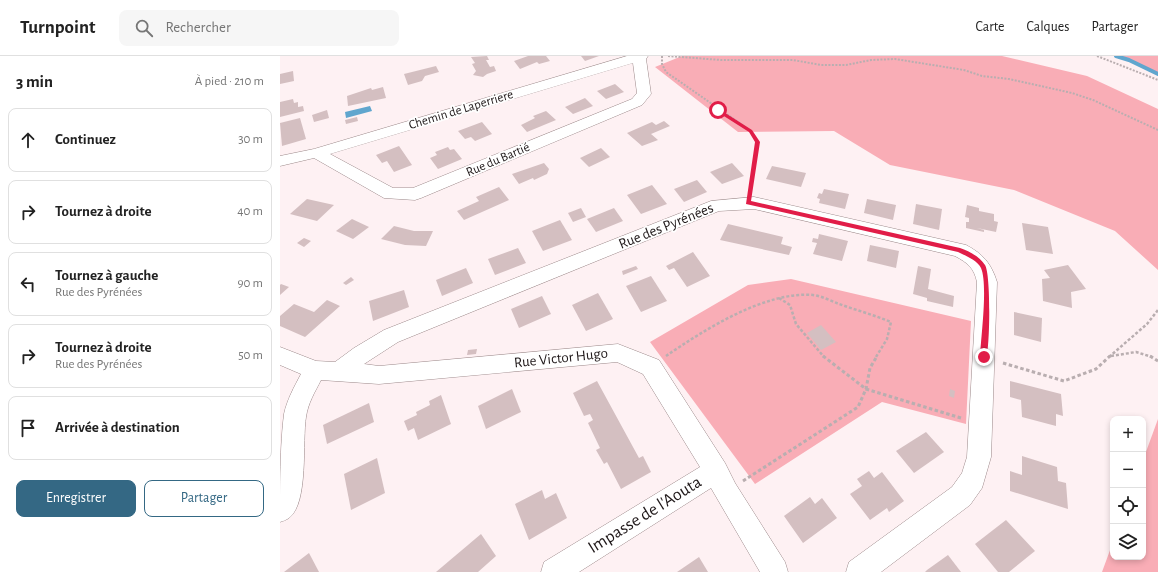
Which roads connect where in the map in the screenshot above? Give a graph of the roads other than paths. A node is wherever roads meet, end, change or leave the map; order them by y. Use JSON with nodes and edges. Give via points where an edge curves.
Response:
{"nodes":[{"id":1,"x":640,"y":56,"type":"edge"},
{"id":2,"x":316,"y":153,"type":"junction"},
{"id":3,"x":280,"y":161,"type":"edge"},
{"id":4,"x":280,"y":356,"type":"edge"},
{"id":5,"x":315,"y":370,"type":"junction"},
{"id":6,"x":340,"y":370,"type":"junction"},
{"id":7,"x":721,"y":481,"type":"junction"},
{"id":8,"x":280,"y":509,"type":"edge"},
{"id":9,"x":554,"y":572,"type":"edge"},
{"id":10,"x":775,"y":572,"type":"edge"},
{"id":11,"x":859,"y":572,"type":"edge"}],
"edges":[{"from":1,"to":2,"type":"street","name":"Chemin de Laperriere"},
{"from":1,"to":2,"type":"street","name":"Rue du Bartié","via":[[644,94],[637,102],[415,194],[390,194]]},
{"from":2,"to":3,"type":"street","name":"Chemin de Laperriere"},
{"from":4,"to":5,"type":"street","name":"Rue Victor Hugo"},
{"from":5,"to":6,"type":"street","name":"Rue Victor Hugo"},
{"from":5,"to":8,"type":"street","via":[[302,394],[294,418],[289,490]]},
{"from":6,"to":7,"type":"street","name":"Rue Victor Hugo","via":[[379,374],[618,353],[651,367]]},
{"from":6,"to":11,"type":"street","name":"Rue des Pyrénées","via":[[361,354],[397,334],[717,205],[748,202],[960,250],[983,267],[986,282],[979,457],[973,479],[961,496]]},
{"from":7,"to":9,"type":"street","name":"Impasse de l'Aouta"},
{"from":7,"to":10,"type":"street"}]}
